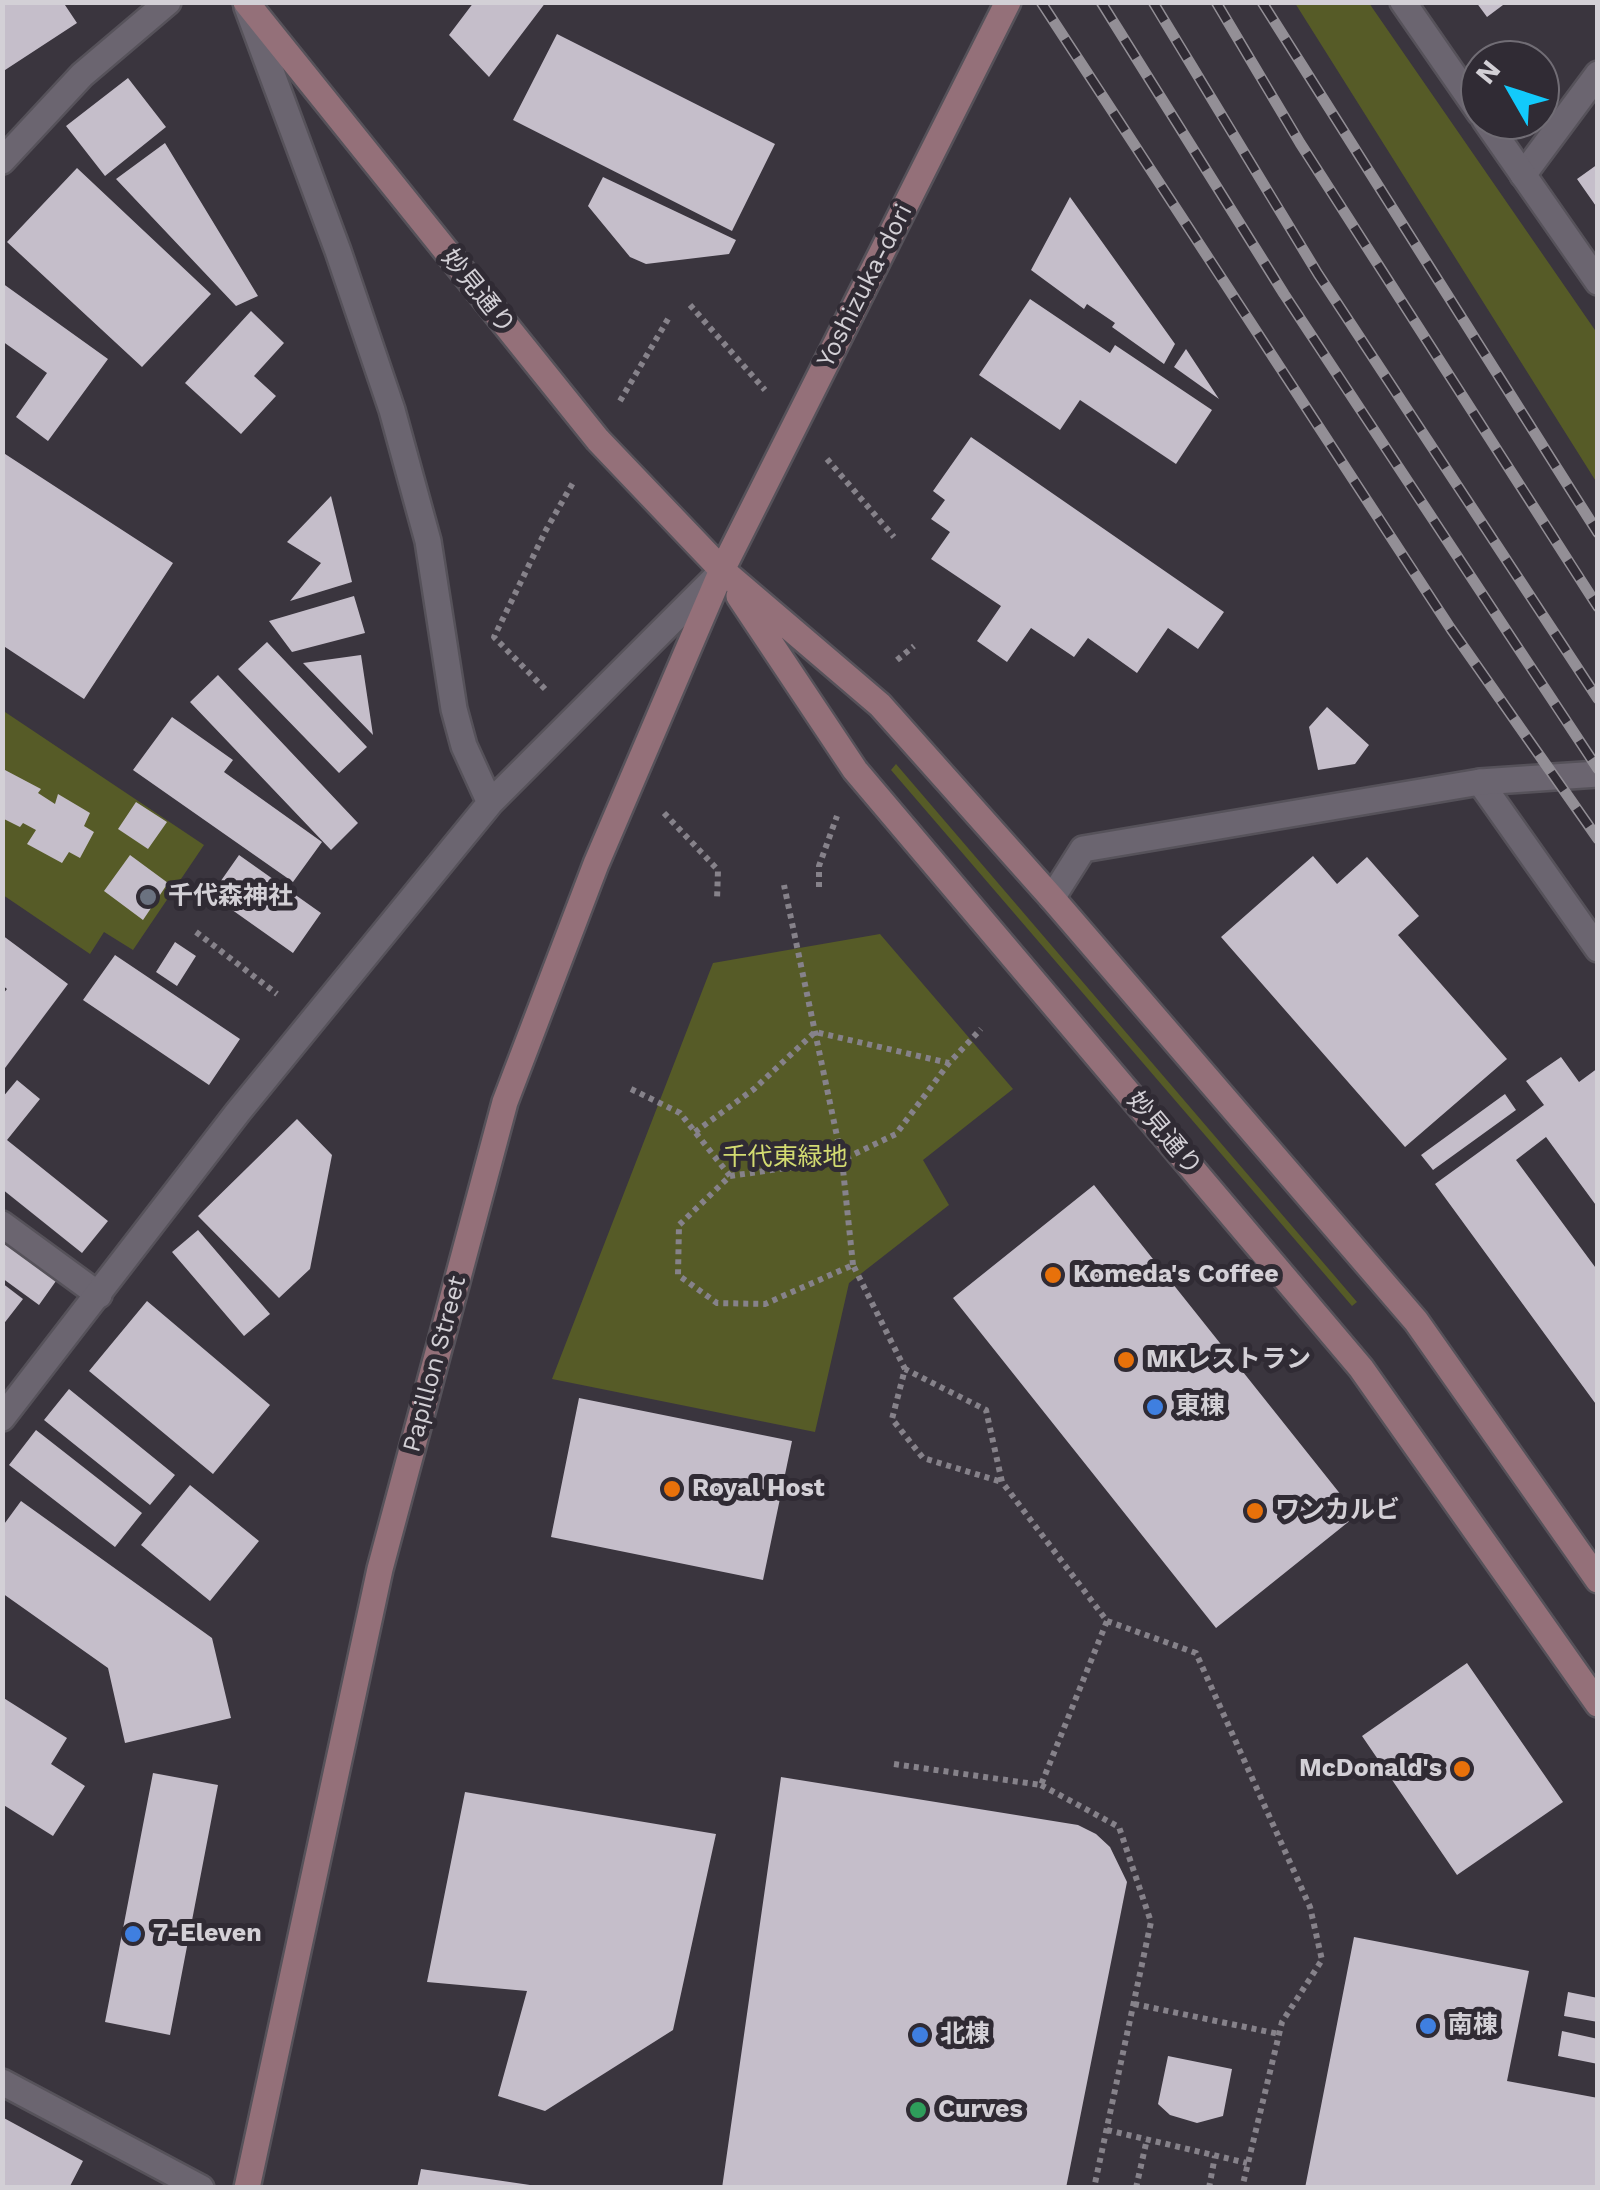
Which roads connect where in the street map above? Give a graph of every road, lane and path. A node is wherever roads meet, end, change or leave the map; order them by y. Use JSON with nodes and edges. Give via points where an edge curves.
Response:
{"nodes":[{"id":1,"x":168,"y":2,"type":"edge"},
{"id":2,"x":245,"y":2,"type":"edge"},
{"id":3,"x":1008,"y":2,"type":"edge"},
{"id":4,"x":1403,"y":2,"type":"edge"},
{"id":5,"x":1598,"y":74,"type":"edge"},
{"id":6,"x":1460,"y":84,"type":"edge"},
{"id":7,"x":1499,"y":140,"type":"edge"},
{"id":8,"x":2,"y":162,"type":"edge"},
{"id":9,"x":1523,"y":175,"type":"junction"},
{"id":10,"x":1598,"y":282,"type":"edge"},
{"id":11,"x":668,"y":319,"type":"dead end"},
{"id":12,"x":598,"y":440,"type":"junction"},
{"id":13,"x":722,"y":570,"type":"junction"},
{"id":14,"x":545,"y":690,"type":"dead end"},
{"id":15,"x":1598,"y":774,"type":"edge"},
{"id":16,"x":1480,"y":782,"type":"junction"},
{"id":17,"x":490,"y":803,"type":"junction"},
{"id":18,"x":784,"y":885,"type":"dead end"},
{"id":19,"x":1052,"y":898,"type":"junction"},
{"id":20,"x":196,"y":932,"type":"dead end"},
{"id":21,"x":1598,"y":949,"type":"edge"},
{"id":22,"x":314,"y":1023,"type":"junction"},
{"id":23,"x":981,"y":1030,"type":"dead end"},
{"id":24,"x":815,"y":1032,"type":"junction"},
{"id":25,"x":949,"y":1062,"type":"junction"},
{"id":26,"x":631,"y":1089,"type":"dead end"},
{"id":27,"x":695,"y":1132,"type":"junction"},
{"id":28,"x":842,"y":1160,"type":"junction"},
{"id":29,"x":730,"y":1176,"type":"junction"},
{"id":30,"x":2,"y":1224,"type":"edge"},
{"id":31,"x":853,"y":1265,"type":"junction"},
{"id":32,"x":99,"y":1294,"type":"junction"},
{"id":33,"x":904,"y":1369,"type":"junction"},
{"id":34,"x":2,"y":1418,"type":"edge"},
{"id":35,"x":1002,"y":1482,"type":"junction"},
{"id":36,"x":1598,"y":1580,"type":"edge"},
{"id":37,"x":1107,"y":1622,"type":"junction"},
{"id":38,"x":1598,"y":1704,"type":"edge"},
{"id":39,"x":894,"y":1764,"type":"dead end"},
{"id":40,"x":1041,"y":1785,"type":"junction"},
{"id":41,"x":1134,"y":2004,"type":"junction"},
{"id":42,"x":1279,"y":2034,"type":"junction"},
{"id":43,"x":2,"y":2082,"type":"edge"},
{"id":44,"x":1107,"y":2130,"type":"junction"},
{"id":45,"x":1147,"y":2139,"type":"junction"},
{"id":46,"x":1215,"y":2156,"type":"junction"},
{"id":47,"x":1247,"y":2163,"type":"junction"},
{"id":48,"x":201,"y":2188,"type":"edge"},
{"id":49,"x":246,"y":2188,"type":"edge"},
{"id":50,"x":1094,"y":2188,"type":"edge"},
{"id":51,"x":1136,"y":2188,"type":"edge"},
{"id":52,"x":1209,"y":2188,"type":"edge"},
{"id":53,"x":1242,"y":2188,"type":"edge"}],
"edges":[{"from":1,"to":8,"type":"street","via":[[82,75]]},
{"from":2,"to":12,"type":"main road","name":"妙見通り"},
{"from":2,"to":17,"type":"street","via":[[392,410],[428,541],[454,710]]},
{"from":3,"to":13,"type":"main road","name":"Yoshizuka-dori"},
{"from":4,"to":6,"type":"street"},
{"from":5,"to":9,"type":"street"},
{"from":7,"to":9,"type":"street"},
{"from":9,"to":10,"type":"street"},
{"from":11,"to":12,"type":"path"},
{"from":12,"to":13,"type":"main road","name":"妙見通り"},
{"from":12,"to":14,"type":"path","via":[[494,637]]},
{"from":13,"to":17,"type":"street"},
{"from":13,"to":19,"type":"main road","name":"妙見通り","via":[[880,705]]},
{"from":13,"to":38,"type":"main road","name":"妙見通り","via":[[855,770],[1362,1368]]},
{"from":13,"to":49,"type":"main road","name":"Papillon Street","via":[[596,864],[505,1102],[380,1569]]},
{"from":15,"to":16,"type":"street"},
{"from":16,"to":19,"type":"street","via":[[1083,849]]},
{"from":16,"to":21,"type":"street"},
{"from":17,"to":22,"type":"street"},
{"from":18,"to":24,"type":"path"},
{"from":19,"to":36,"type":"main road","name":"妙見通り","via":[[1416,1321]]},
{"from":20,"to":22,"type":"path"},
{"from":22,"to":32,"type":"street"},
{"from":23,"to":25,"type":"path"},
{"from":24,"to":25,"type":"path"},
{"from":24,"to":27,"type":"path"},
{"from":24,"to":28,"type":"path"},
{"from":25,"to":28,"type":"path","via":[[896,1134]]},
{"from":26,"to":27,"type":"path","via":[[680,1113]]},
{"from":27,"to":29,"type":"path"},
{"from":28,"to":29,"type":"path"},
{"from":28,"to":31,"type":"path"},
{"from":29,"to":31,"type":"path","via":[[679,1226],[678,1274],[704,1294],[717,1303],[764,1304]]},
{"from":30,"to":32,"type":"street"},
{"from":31,"to":33,"type":"path"},
{"from":32,"to":34,"type":"street"},
{"from":33,"to":35,"type":"path","via":[[986,1410]]},
{"from":33,"to":35,"type":"path","via":[[892,1419],[923,1458]]},
{"from":35,"to":37,"type":"path"},
{"from":37,"to":40,"type":"path"},
{"from":37,"to":42,"type":"path","via":[[1196,1653],[1310,1907],[1322,1960]]},
{"from":39,"to":40,"type":"path"},
{"from":40,"to":41,"type":"path","via":[[1119,1827],[1151,1922]]},
{"from":41,"to":42,"type":"path"},
{"from":41,"to":44,"type":"path"},
{"from":42,"to":47,"type":"path"},
{"from":43,"to":48,"type":"street"},
{"from":44,"to":45,"type":"path"},
{"from":44,"to":50,"type":"path"},
{"from":45,"to":46,"type":"path"},
{"from":45,"to":51,"type":"path"},
{"from":46,"to":47,"type":"path"},
{"from":46,"to":52,"type":"path"},
{"from":47,"to":53,"type":"path"}]}
